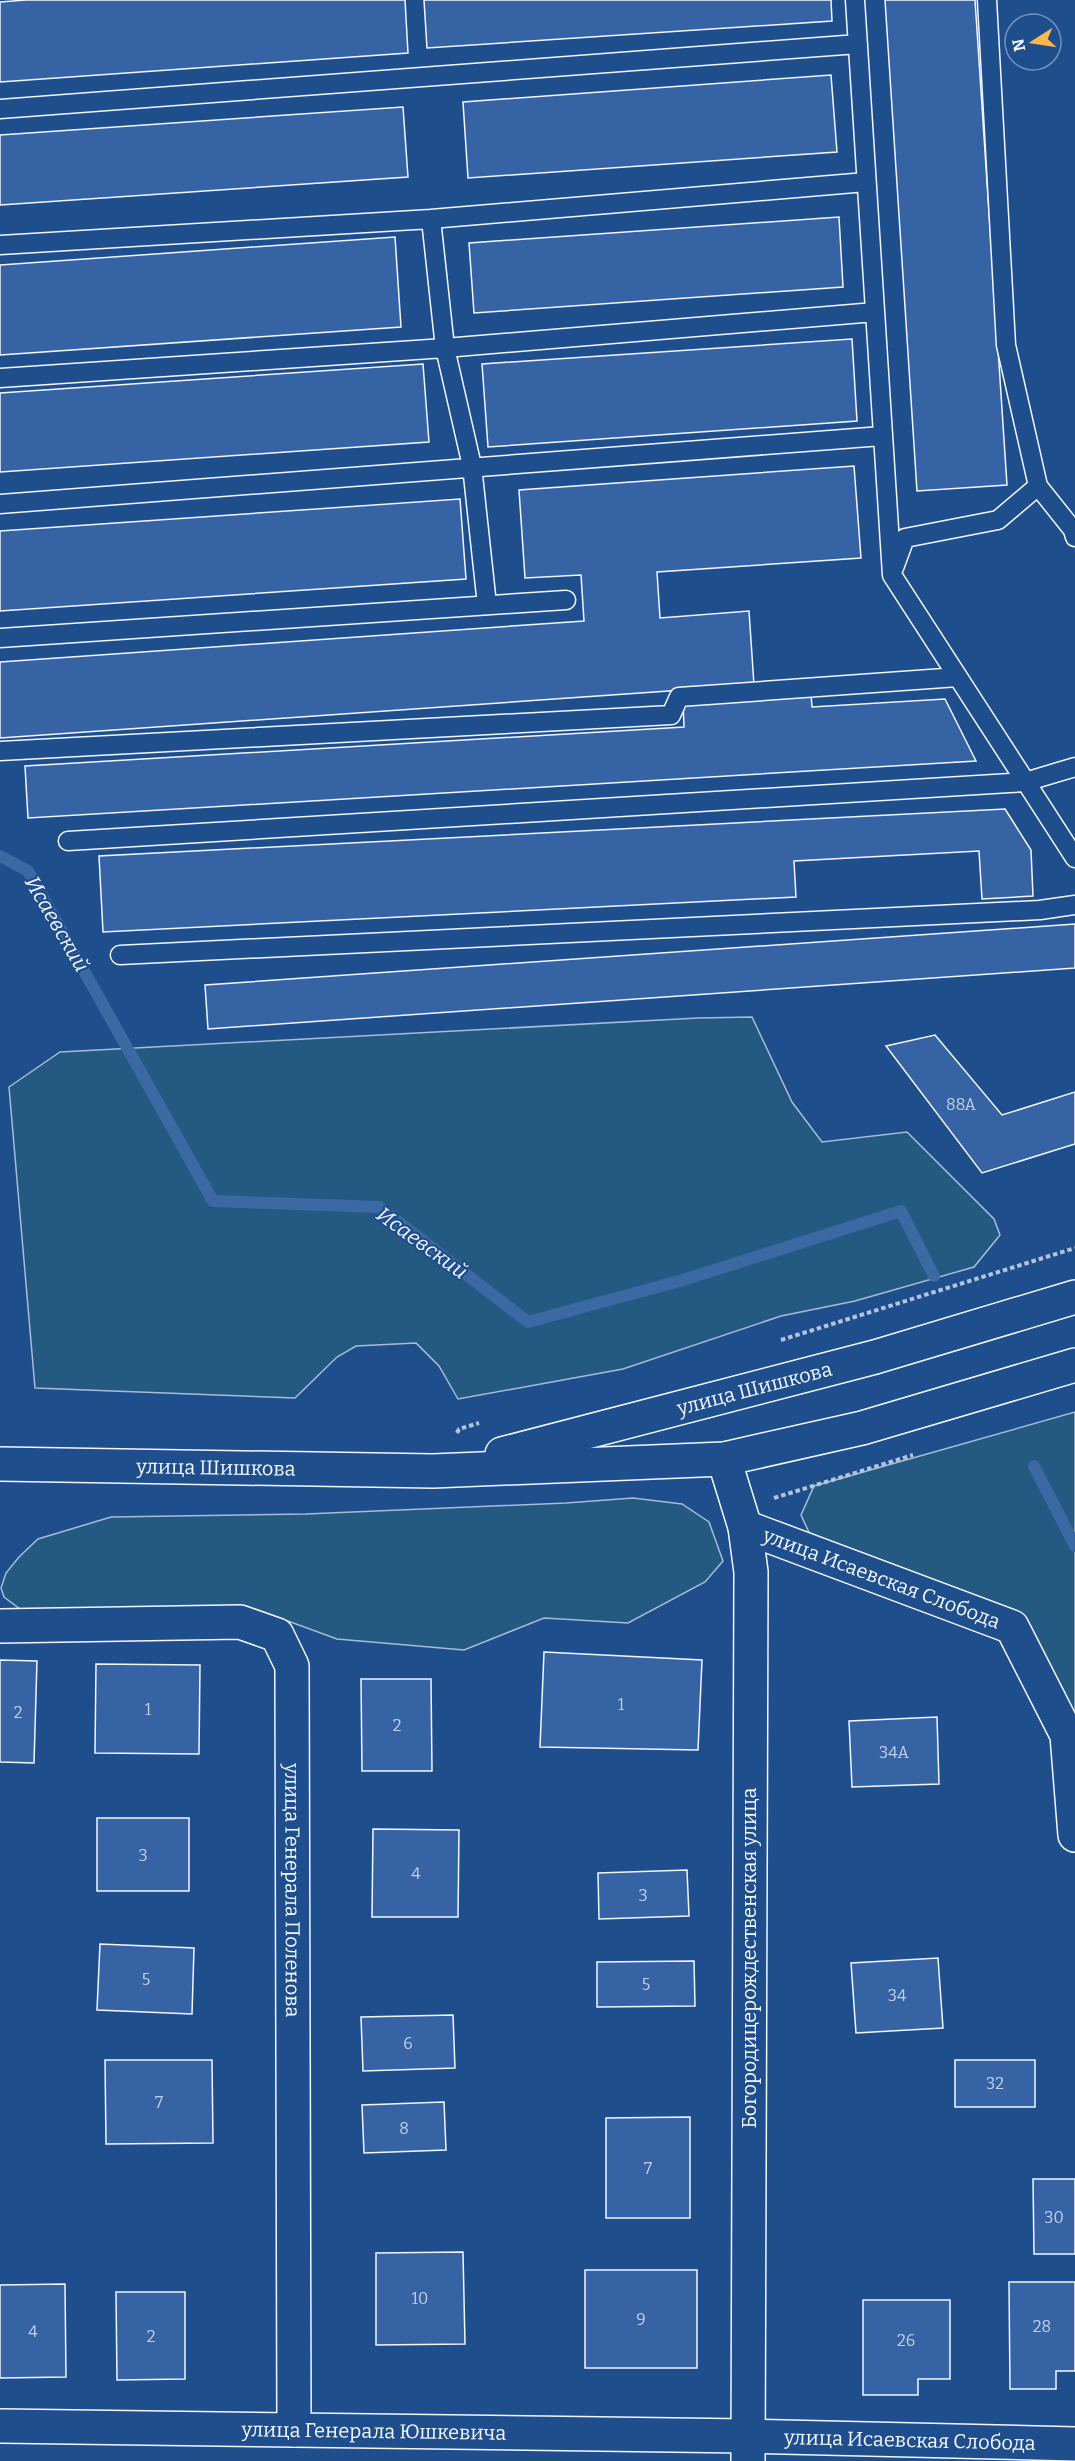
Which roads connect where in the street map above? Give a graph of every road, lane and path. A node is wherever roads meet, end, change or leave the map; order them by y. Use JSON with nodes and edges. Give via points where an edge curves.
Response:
{"nodes":[{"id":1,"x":855,"y":0,"type":"edge"},
{"id":2,"x":987,"y":0,"type":"edge"},
{"id":3,"x":858,"y":44,"type":"junction"},
{"id":4,"x":0,"y":109,"type":"edge"},
{"id":5,"x":866,"y":182,"type":"junction"},
{"id":6,"x":431,"y":219,"type":"junction"},
{"id":7,"x":0,"y":245,"type":"edge"},
{"id":8,"x":875,"y":312,"type":"junction"},
{"id":9,"x":445,"y":348,"type":"junction"},
{"id":10,"x":0,"y":378,"type":"edge"},
{"id":11,"x":882,"y":436,"type":"junction"},
{"id":12,"x":472,"y":466,"type":"junction"},
{"id":13,"x":1038,"y":486,"type":"junction"},
{"id":14,"x":0,"y":504,"type":"edge"},
{"id":15,"x":1075,"y":537,"type":"edge"},
{"id":16,"x":892,"y":576,"type":"junction"},
{"id":17,"x":566,"y":600,"type":"dead end"},
{"id":18,"x":487,"y":605,"type":"junction"},
{"id":19,"x":0,"y":638,"type":"edge"},
{"id":20,"x":958,"y":677,"type":"junction"},
{"id":21,"x":0,"y":751,"type":"edge"},
{"id":22,"x":1075,"y":766,"type":"edge"},
{"id":23,"x":1025,"y":782,"type":"junction"},
{"id":24,"x":68,"y":841,"type":"dead end"},
{"id":25,"x":1075,"y":858,"type":"edge"},
{"id":26,"x":1075,"y":905,"type":"edge"},
{"id":27,"x":120,"y":954,"type":"dead end"},
{"id":28,"x":1075,"y":1248,"type":"edge"},
{"id":29,"x":1075,"y":1297,"type":"edge"},
{"id":30,"x":772,"y":1342,"type":"dead end"},
{"id":31,"x":1075,"y":1365,"type":"edge"},
{"id":32,"x":482,"y":1422,"type":"dead end"},
{"id":33,"x":920,"y":1453,"type":"dead end"},
{"id":34,"x":724,"y":1459,"type":"junction"},
{"id":35,"x":0,"y":1464,"type":"edge"},
{"id":36,"x":433,"y":1471,"type":"junction"},
{"id":37,"x":742,"y":1517,"type":"junction"},
{"id":38,"x":0,"y":1626,"type":"edge"},
{"id":39,"x":1075,"y":1835,"type":"edge"},
{"id":40,"x":0,"y":2426,"type":"edge"},
{"id":41,"x":294,"y":2430,"type":"junction"},
{"id":42,"x":1075,"y":2444,"type":"edge"},
{"id":43,"x":747,"y":2449,"type":"edge"}],
"edges":[{"from":1,"to":3,"type":"lane"},
{"from":2,"to":13,"type":"lane","via":[[1006,345]]},
{"from":3,"to":4,"type":"lane"},
{"from":3,"to":5,"type":"lane"},
{"from":5,"to":6,"type":"lane"},
{"from":5,"to":8,"type":"lane"},
{"from":6,"to":7,"type":"lane"},
{"from":6,"to":9,"type":"lane"},
{"from":8,"to":9,"type":"lane"},
{"from":8,"to":11,"type":"lane"},
{"from":9,"to":10,"type":"lane"},
{"from":9,"to":12,"type":"lane"},
{"from":11,"to":12,"type":"lane"},
{"from":11,"to":16,"type":"lane"},
{"from":12,"to":14,"type":"lane"},
{"from":12,"to":18,"type":"lane"},
{"from":13,"to":15,"type":"lane"},
{"from":13,"to":16,"type":"lane","via":[[998,520],[906,538]]},
{"from":16,"to":20,"type":"lane"},
{"from":17,"to":18,"type":"lane"},
{"from":18,"to":19,"type":"lane"},
{"from":20,"to":21,"type":"lane","via":[[680,697],[671,715]]},
{"from":20,"to":23,"type":"lane"},
{"from":22,"to":23,"type":"lane"},
{"from":23,"to":24,"type":"lane"},
{"from":23,"to":25,"type":"lane"},
{"from":26,"to":27,"type":"lane","via":[[1040,910]]},
{"from":28,"to":30,"type":"path"},
{"from":29,"to":36,"type":"street","name":"улица Шишкова","via":[[874,1357]]},
{"from":31,"to":34,"type":"street","name":"улица Шишкова","via":[[862,1428]]},
{"from":32,"to":36,"type":"path","via":[[459,1429]]},
{"from":33,"to":37,"type":"path","via":[[799,1491]]},
{"from":34,"to":36,"type":"street","name":"улица Шишкова"},
{"from":34,"to":37,"type":"street","name":"Богородицерождественская улица"},
{"from":35,"to":36,"type":"street","name":"улица Шишкова"},
{"from":37,"to":39,"type":"street","name":"улица Исаевская Слобода","via":[[1012,1628],[1068,1735]]},
{"from":37,"to":43,"type":"street","name":"Богородицерождественская улица","via":[[751,1572]]},
{"from":38,"to":41,"type":"street","name":"улица Генерала Поленова","via":[[240,1622],[277,1635],[292,1666]]},
{"from":40,"to":41,"type":"street","name":"улица Генерала Юшкевича"},
{"from":41,"to":43,"type":"street","name":"улица Генерала Юшкевича"},
{"from":42,"to":43,"type":"street","name":"улица Исаевская Слобода"}]}
